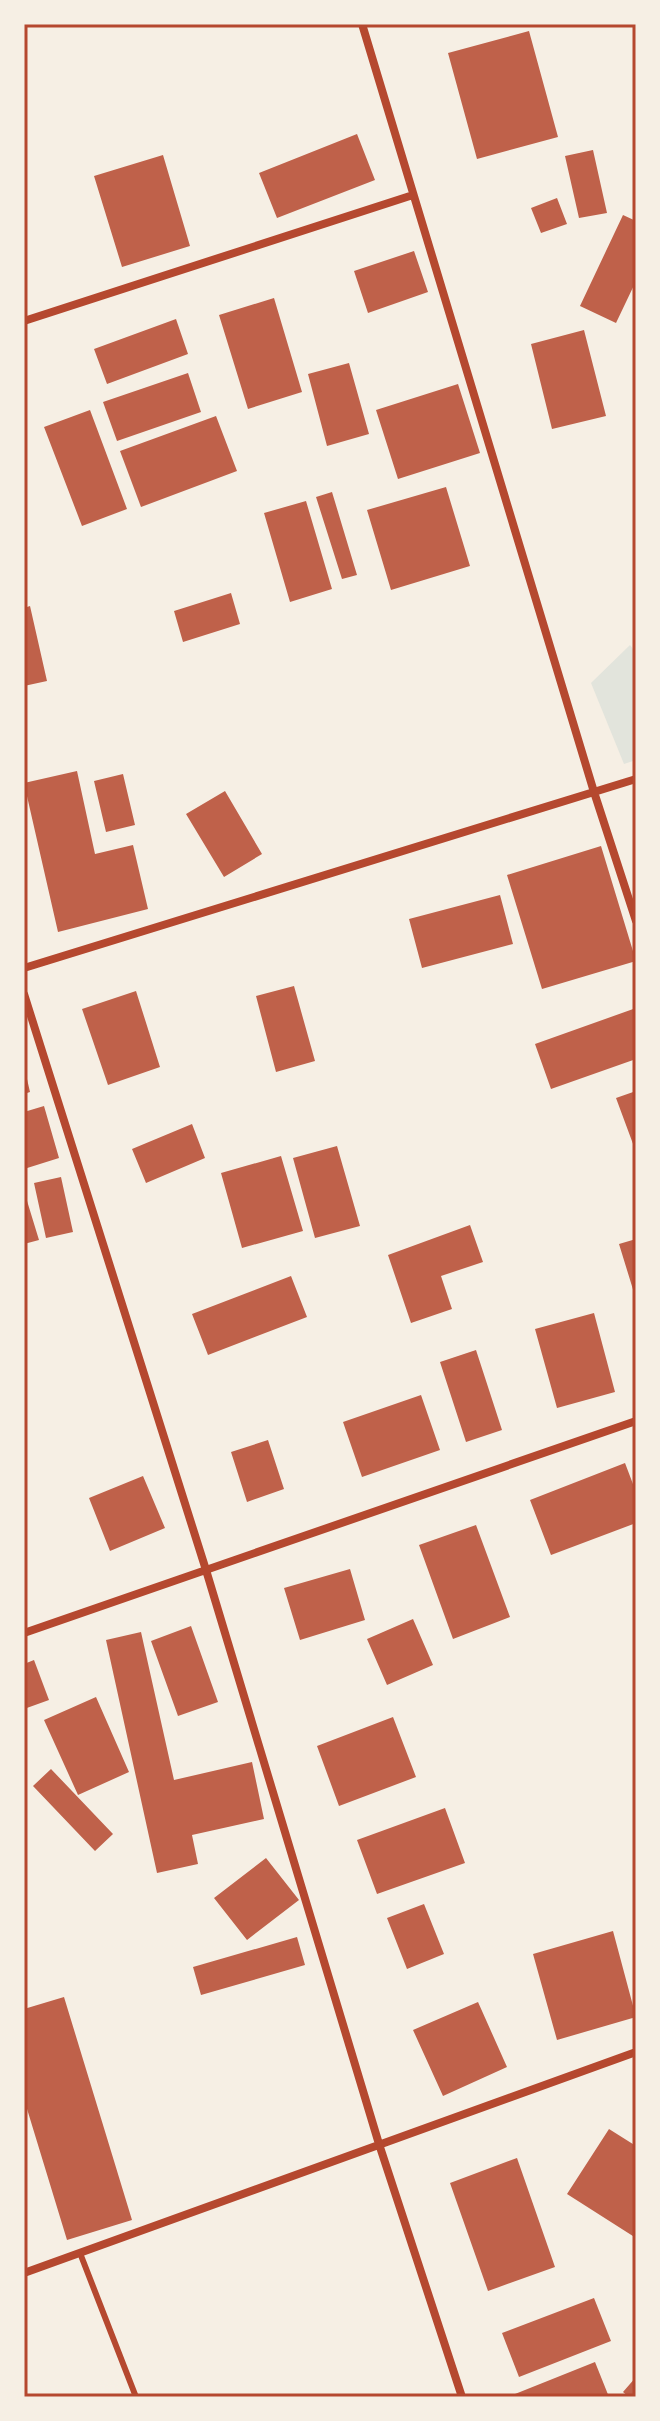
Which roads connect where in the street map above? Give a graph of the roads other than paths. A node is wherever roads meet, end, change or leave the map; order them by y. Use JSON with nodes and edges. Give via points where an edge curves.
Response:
{"nodes":[{"id":1,"x":362,"y":24,"type":"edge"},
{"id":2,"x":413,"y":195,"type":"junction"},
{"id":3,"x":24,"y":321,"type":"edge"},
{"id":4,"x":636,"y":779,"type":"edge"},
{"id":5,"x":594,"y":792,"type":"junction"},
{"id":6,"x":636,"y":921,"type":"edge"},
{"id":7,"x":24,"y":968,"type":"edge"},
{"id":8,"x":24,"y":994,"type":"edge"},
{"id":9,"x":636,"y":1421,"type":"edge"},
{"id":10,"x":206,"y":1570,"type":"junction"},
{"id":11,"x":24,"y":1633,"type":"edge"},
{"id":12,"x":636,"y":2052,"type":"edge"},
{"id":13,"x":379,"y":2144,"type":"junction"},
{"id":14,"x":80,"y":2253,"type":"junction"},
{"id":15,"x":24,"y":2273,"type":"edge"},
{"id":16,"x":136,"y":2397,"type":"edge"},
{"id":17,"x":462,"y":2397,"type":"edge"}],
"edges":[{"from":1,"to":2,"type":"street"},
{"from":2,"to":3,"type":"street"},
{"from":2,"to":5,"type":"street"},
{"from":4,"to":5,"type":"street"},
{"from":5,"to":6,"type":"street"},
{"from":5,"to":7,"type":"street"},
{"from":8,"to":10,"type":"street"},
{"from":9,"to":10,"type":"street"},
{"from":10,"to":11,"type":"street"},
{"from":10,"to":13,"type":"street"},
{"from":12,"to":13,"type":"street"},
{"from":13,"to":14,"type":"street"},
{"from":13,"to":17,"type":"street"},
{"from":14,"to":15,"type":"street"},
{"from":14,"to":16,"type":"lane"}]}
